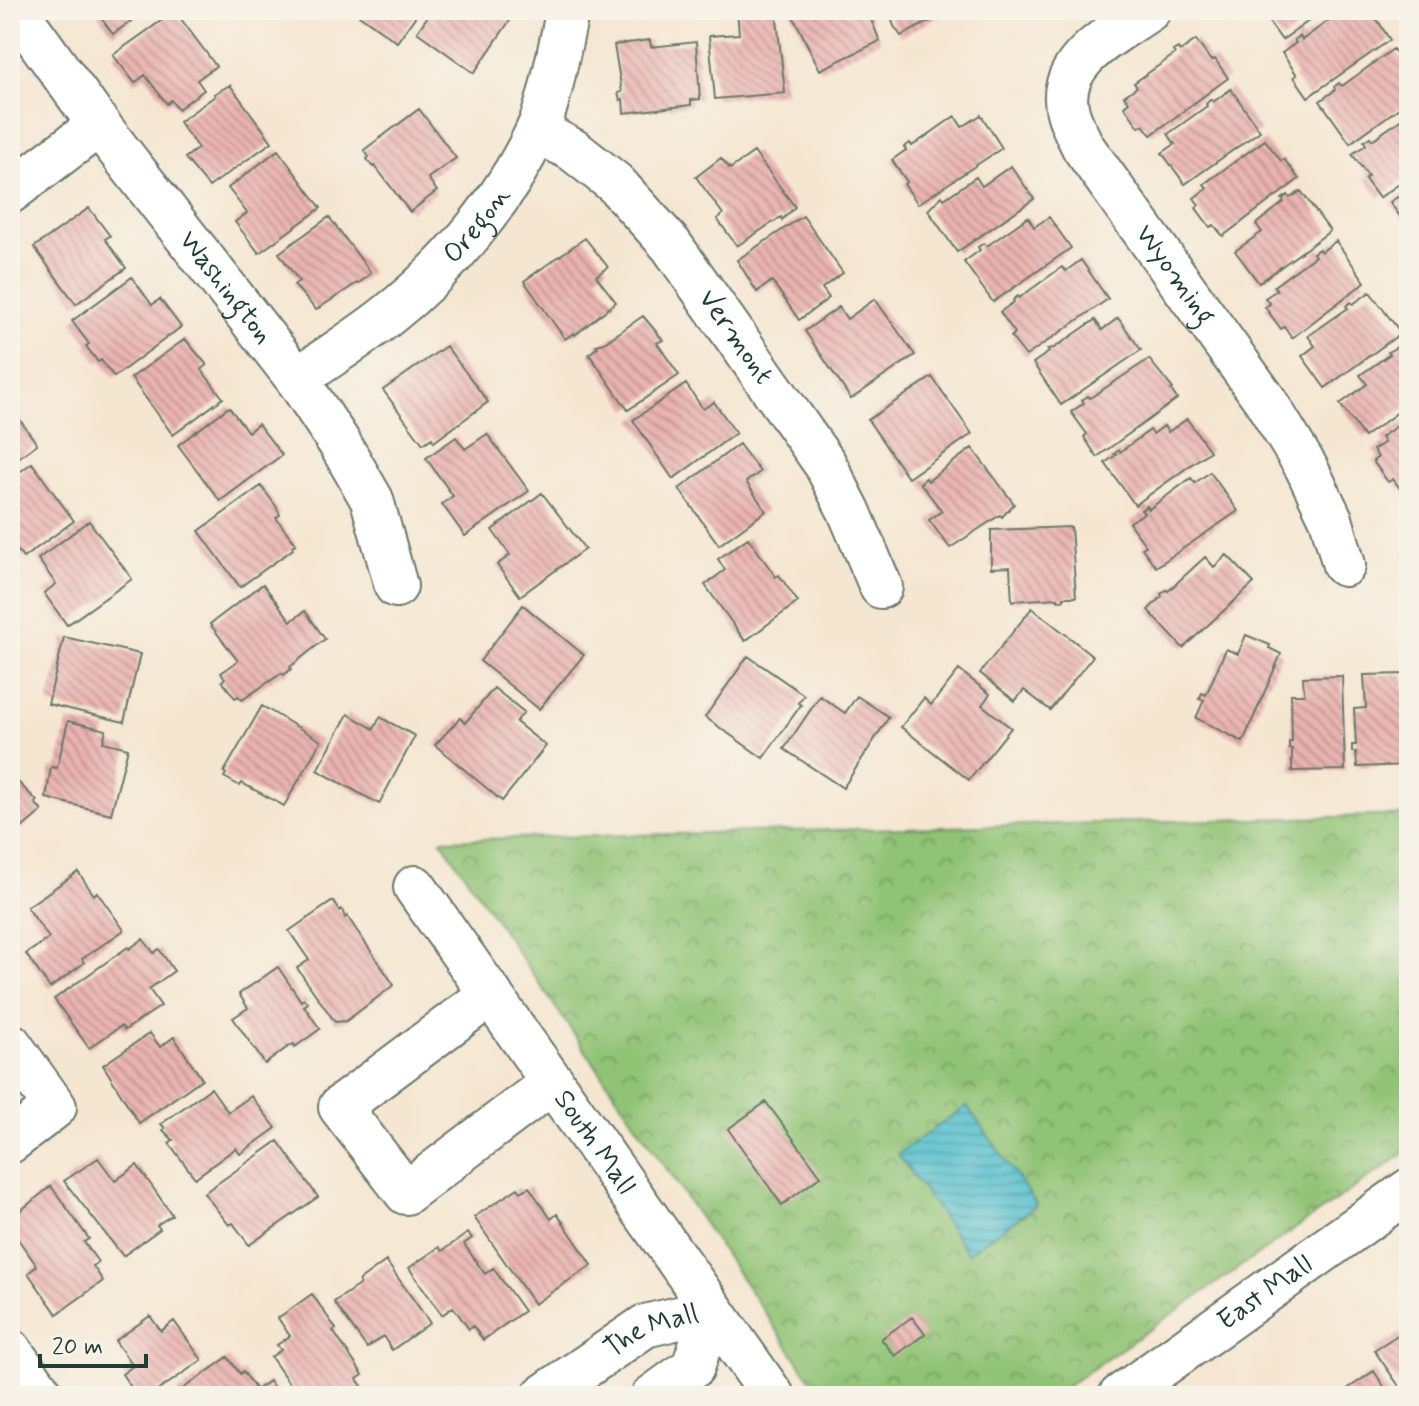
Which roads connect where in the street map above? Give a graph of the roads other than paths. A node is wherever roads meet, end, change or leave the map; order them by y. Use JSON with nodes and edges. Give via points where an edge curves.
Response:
{"nodes":[{"id":1,"x":16,"y":10,"type":"edge"},
{"id":2,"x":568,"y":10,"type":"edge"},
{"id":3,"x":1149,"y":10,"type":"edge"},
{"id":4,"x":99,"y":125,"type":"junction"},
{"id":5,"x":537,"y":131,"type":"junction"},
{"id":6,"x":10,"y":192,"type":"edge"},
{"id":7,"x":297,"y":379,"type":"junction"},
{"id":8,"x":1344,"y":565,"type":"dead end"},
{"id":9,"x":396,"y":586,"type":"dead end"},
{"id":10,"x":881,"y":587,"type":"dead end"},
{"id":11,"x":415,"y":887,"type":"dead end"},
{"id":12,"x":491,"y":994,"type":"junction"},
{"id":13,"x":10,"y":1044,"type":"edge"},
{"id":14,"x":553,"y":1082,"type":"junction"},
{"id":15,"x":10,"y":1142,"type":"edge"},
{"id":16,"x":1409,"y":1190,"type":"edge"},
{"id":17,"x":712,"y":1310,"type":"junction"},
{"id":18,"x":10,"y":1350,"type":"edge"},
{"id":19,"x":43,"y":1396,"type":"edge"},
{"id":20,"x":543,"y":1396,"type":"edge"},
{"id":21,"x":653,"y":1396,"type":"edge"},
{"id":22,"x":773,"y":1396,"type":"edge"},
{"id":23,"x":1120,"y":1396,"type":"edge"}],
"edges":[{"from":1,"to":4,"type":"street","name":"Washington"},
{"from":2,"to":5,"type":"street","name":"Oregon"},
{"from":3,"to":8,"type":"street","name":"Wyoming","via":[[1074,69],[1067,85],[1067,110],[1083,147],[1298,454],[1331,519]]},
{"from":4,"to":6,"type":"street"},
{"from":4,"to":7,"type":"street","name":"Washington"},
{"from":5,"to":7,"type":"street","name":"Oregon","via":[[484,217],[438,270],[387,316]]},
{"from":5,"to":10,"type":"street","name":"Vermont","via":[[573,150],[615,183],[671,245],[825,464]]},
{"from":7,"to":9,"type":"street","name":"Washington","via":[[372,500]]},
{"from":11,"to":12,"type":"street","name":"South Mall"},
{"from":12,"to":14,"type":"street","name":"South Mall"},
{"from":12,"to":14,"type":"street","via":[[340,1107],[406,1193]]},
{"from":13,"to":15,"type":"street","via":[[55,1107]]},
{"from":14,"to":17,"type":"street","name":"South Mall"},
{"from":16,"to":23,"type":"street","name":"East Mall"},
{"from":17,"to":20,"type":"street","name":"The Mall","via":[[645,1326]]},
{"from":17,"to":21,"type":"street","name":"The Mall","via":[[693,1367]]},
{"from":17,"to":22,"type":"street","name":"South Mall"},
{"from":18,"to":19,"type":"street"}]}
